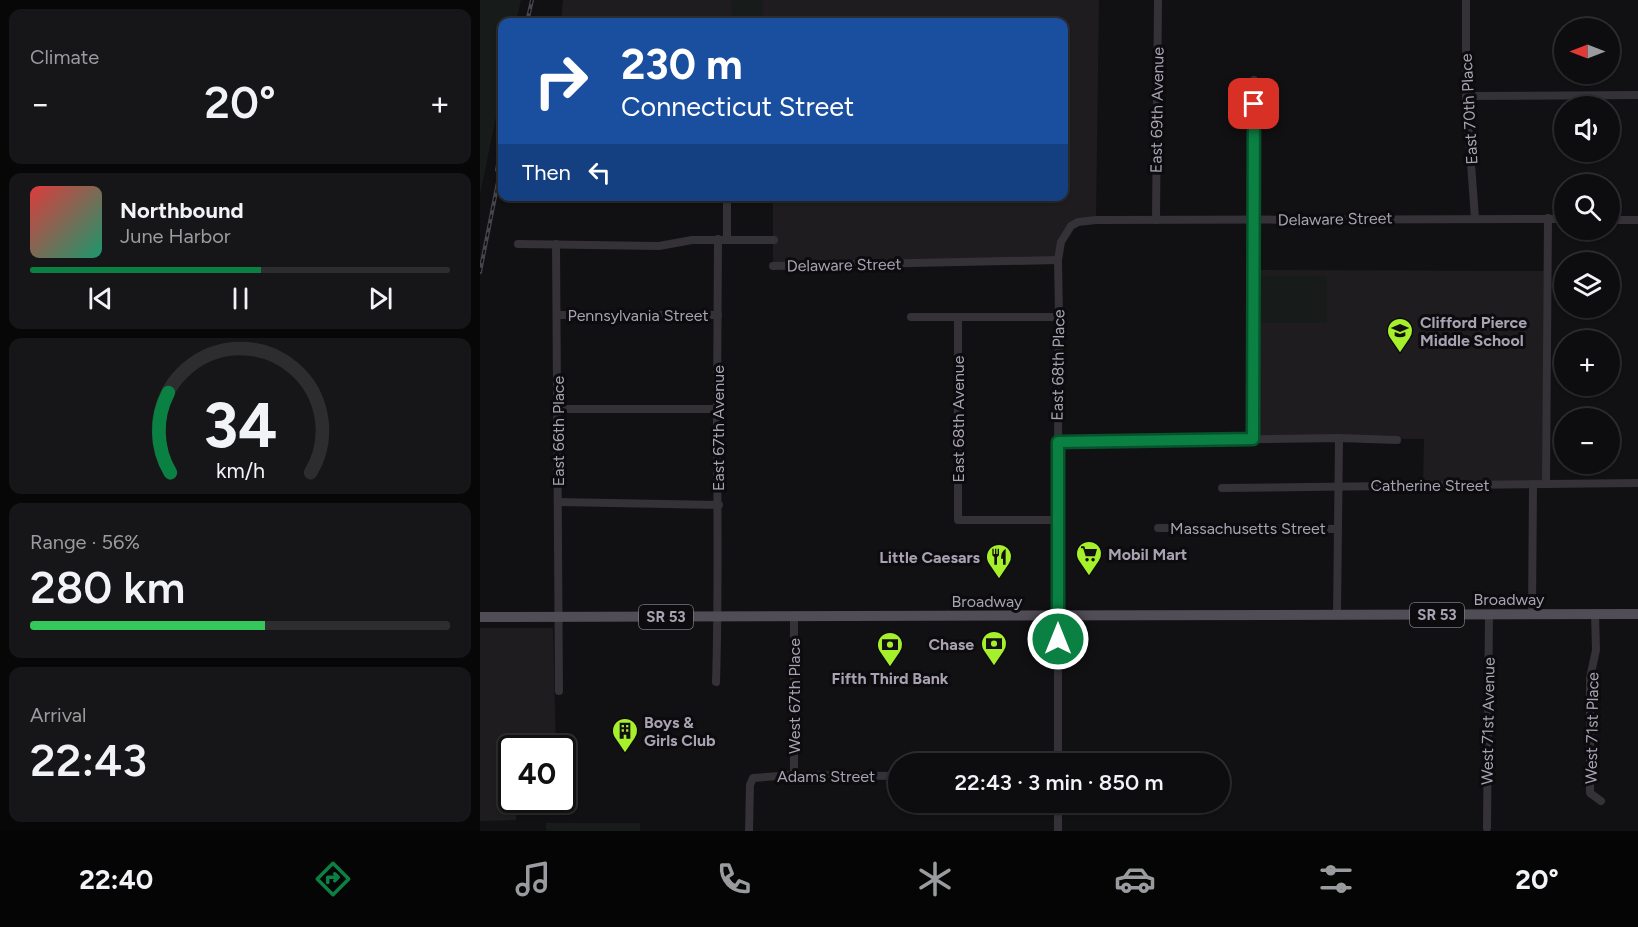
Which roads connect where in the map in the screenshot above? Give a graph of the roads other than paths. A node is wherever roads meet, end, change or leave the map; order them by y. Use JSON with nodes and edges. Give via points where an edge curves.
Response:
{"nodes":[{"id":1,"x":1158,"y":0,"type":"edge"},
{"id":2,"x":1466,"y":0,"type":"edge"},
{"id":3,"x":1254,"y":80,"type":"dead end"},
{"id":4,"x":1638,"y":95,"type":"edge"},
{"id":5,"x":1466,"y":96,"type":"junction"},
{"id":6,"x":726,"y":201,"type":"edge"},
{"id":7,"x":1475,"y":218,"type":"junction"},
{"id":8,"x":1548,"y":218,"type":"junction"},
{"id":9,"x":1554,"y":218,"type":"edge"},
{"id":10,"x":1156,"y":220,"type":"junction"},
{"id":11,"x":1252,"y":220,"type":"junction"},
{"id":12,"x":1620,"y":220,"type":"edge"},
{"id":13,"x":1638,"y":220,"type":"edge"},
{"id":14,"x":1071,"y":226,"type":"joint"},
{"id":15,"x":722,"y":239,"type":"junction"},
{"id":16,"x":774,"y":240,"type":"dead end"},
{"id":17,"x":518,"y":244,"type":"dead end"},
{"id":18,"x":556,"y":244,"type":"junction"},
{"id":19,"x":1058,"y":260,"type":"junction"},
{"id":20,"x":773,"y":266,"type":"dead end"},
{"id":21,"x":557,"y":315,"type":"junction"},
{"id":22,"x":718,"y":315,"type":"junction"},
{"id":23,"x":911,"y":317,"type":"dead end"},
{"id":24,"x":1059,"y":317,"type":"junction"},
{"id":25,"x":958,"y":318,"type":"junction"},
{"id":26,"x":557,"y":409,"type":"junction"},
{"id":27,"x":717,"y":409,"type":"junction"},
{"id":28,"x":1339,"y":438,"type":"junction"},
{"id":29,"x":1253,"y":439,"type":"junction"},
{"id":30,"x":1397,"y":440,"type":"dead end"},
{"id":31,"x":1058,"y":442,"type":"junction"},
{"id":32,"x":1638,"y":483,"type":"edge"},
{"id":33,"x":1533,"y":484,"type":"junction"},
{"id":34,"x":1546,"y":484,"type":"junction"},
{"id":35,"x":1339,"y":486,"type":"junction"},
{"id":36,"x":1222,"y":488,"type":"dead end"},
{"id":37,"x":558,"y":502,"type":"junction"},
{"id":38,"x":719,"y":506,"type":"junction"},
{"id":39,"x":1058,"y":520,"type":"junction"},
{"id":40,"x":1158,"y":528,"type":"dead end"},
{"id":41,"x":1338,"y":529,"type":"junction"},
{"id":42,"x":1489,"y":614,"type":"junction"},
{"id":43,"x":1532,"y":614,"type":"junction"},
{"id":44,"x":1595,"y":614,"type":"junction"},
{"id":45,"x":1638,"y":614,"type":"edge"},
{"id":46,"x":1337,"y":615,"type":"junction"},
{"id":47,"x":794,"y":616,"type":"junction"},
{"id":48,"x":1059,"y":616,"type":"junction"},
{"id":49,"x":480,"y":617,"type":"edge"},
{"id":50,"x":558,"y":617,"type":"junction"},
{"id":51,"x":718,"y":617,"type":"junction"},
{"id":52,"x":716,"y":682,"type":"dead end"},
{"id":53,"x":559,"y":691,"type":"dead end"},
{"id":54,"x":1058,"y":753,"type":"edge"},
{"id":55,"x":794,"y":775,"type":"junction"},
{"id":56,"x":888,"y":776,"type":"edge"},
{"id":57,"x":1601,"y":801,"type":"dead end"},
{"id":58,"x":1058,"y":813,"type":"edge"},
{"id":59,"x":1487,"y":828,"type":"dead end"},
{"id":60,"x":749,"y":831,"type":"edge"},
{"id":61,"x":1058,"y":831,"type":"edge"}],
"edges":[{"from":1,"to":10,"type":"street","name":"East 69th Avenue"},
{"from":2,"to":5,"type":"street","name":"East 70th Place"},
{"from":3,"to":11,"type":"street"},
{"from":4,"to":5,"type":"street"},
{"from":5,"to":7,"type":"street","name":"East 70th Place"},
{"from":6,"to":15,"type":"street","name":"East 67th Avenue"},
{"from":7,"to":8,"type":"street","name":"Delaware Street"},
{"from":7,"to":11,"type":"street","name":"Delaware Street"},
{"from":8,"to":9,"type":"street","name":"Delaware Street"},
{"from":8,"to":34,"type":"street"},
{"from":10,"to":11,"type":"street","name":"Delaware Street"},
{"from":10,"to":14,"type":"street","name":"Delaware Street","via":[[1096,220]]},
{"from":11,"to":29,"type":"street"},
{"from":12,"to":13,"type":"street"},
{"from":14,"to":19,"type":"street","name":"East 68th Place","via":[[1061,242]]},
{"from":15,"to":16,"type":"street","name":"Delaware Street"},
{"from":15,"to":18,"type":"street","name":"Delaware Street","via":[[659,246]]},
{"from":15,"to":22,"type":"street","name":"East 67th Avenue"},
{"from":17,"to":18,"type":"street","name":"Delaware Street"},
{"from":18,"to":21,"type":"street","name":"East 66th Place"},
{"from":19,"to":20,"type":"street","name":"Delaware Street"},
{"from":19,"to":24,"type":"street","name":"East 68th Place"},
{"from":21,"to":22,"type":"street","name":"Pennsylvania Street"},
{"from":21,"to":26,"type":"street","name":"East 66th Place"},
{"from":22,"to":27,"type":"street","name":"East 67th Avenue"},
{"from":23,"to":25,"type":"street"},
{"from":24,"to":25,"type":"street"},
{"from":24,"to":31,"type":"street","name":"East 68th Place"},
{"from":25,"to":39,"type":"street","name":"East 68th Avenue","via":[[958,520]]},
{"from":26,"to":27,"type":"street"},
{"from":26,"to":37,"type":"street","name":"East 66th Place"},
{"from":27,"to":38,"type":"street","name":"East 67th Avenue"},
{"from":28,"to":29,"type":"street"},
{"from":28,"to":30,"type":"street"},
{"from":28,"to":35,"type":"street"},
{"from":29,"to":31,"type":"street"},
{"from":31,"to":39,"type":"street","name":"East 68th Place"},
{"from":32,"to":34,"type":"street","name":"Catherine Street"},
{"from":33,"to":34,"type":"street","name":"Catherine Street"},
{"from":33,"to":35,"type":"street","name":"Catherine Street"},
{"from":33,"to":43,"type":"street"},
{"from":35,"to":36,"type":"street","name":"Catherine Street"},
{"from":35,"to":41,"type":"street"},
{"from":37,"to":38,"type":"street"},
{"from":37,"to":50,"type":"street","name":"East 66th Place"},
{"from":38,"to":51,"type":"street","name":"East 67th Avenue"},
{"from":39,"to":48,"type":"street","name":"East 68th Place"},
{"from":40,"to":41,"type":"street","name":"Massachusetts Street"},
{"from":41,"to":46,"type":"street"},
{"from":42,"to":43,"type":"main road","name":"Broadway","number":"SR 53"},
{"from":42,"to":46,"type":"main road","name":"Broadway","number":"SR 53"},
{"from":42,"to":59,"type":"street","name":"West 71st Avenue"},
{"from":43,"to":44,"type":"main road","name":"Broadway","number":"SR 53"},
{"from":44,"to":45,"type":"main road","name":"Broadway","number":"SR 53"},
{"from":44,"to":57,"type":"street","name":"West 71st Place","via":[[1596,650],[1590,678],[1590,793]]},
{"from":46,"to":48,"type":"main road","name":"Broadway","number":"SR 53"},
{"from":47,"to":48,"type":"main road","name":"Broadway","number":"SR 53"},
{"from":47,"to":51,"type":"main road","name":"Broadway","number":"SR 53"},
{"from":47,"to":55,"type":"street","name":"West 67th Place"},
{"from":48,"to":54,"type":"street","name":"East 68th Place"},
{"from":49,"to":50,"type":"main road","name":"Broadway","number":"SR 53"},
{"from":50,"to":51,"type":"main road","name":"Broadway","number":"SR 53"},
{"from":50,"to":53,"type":"street","name":"East 66th Place"},
{"from":51,"to":52,"type":"street","name":"East 67th Avenue"},
{"from":55,"to":56,"type":"street","name":"Adams Street"},
{"from":55,"to":60,"type":"street","name":"Adams Street","via":[[753,778]]},
{"from":58,"to":61,"type":"street"}]}
